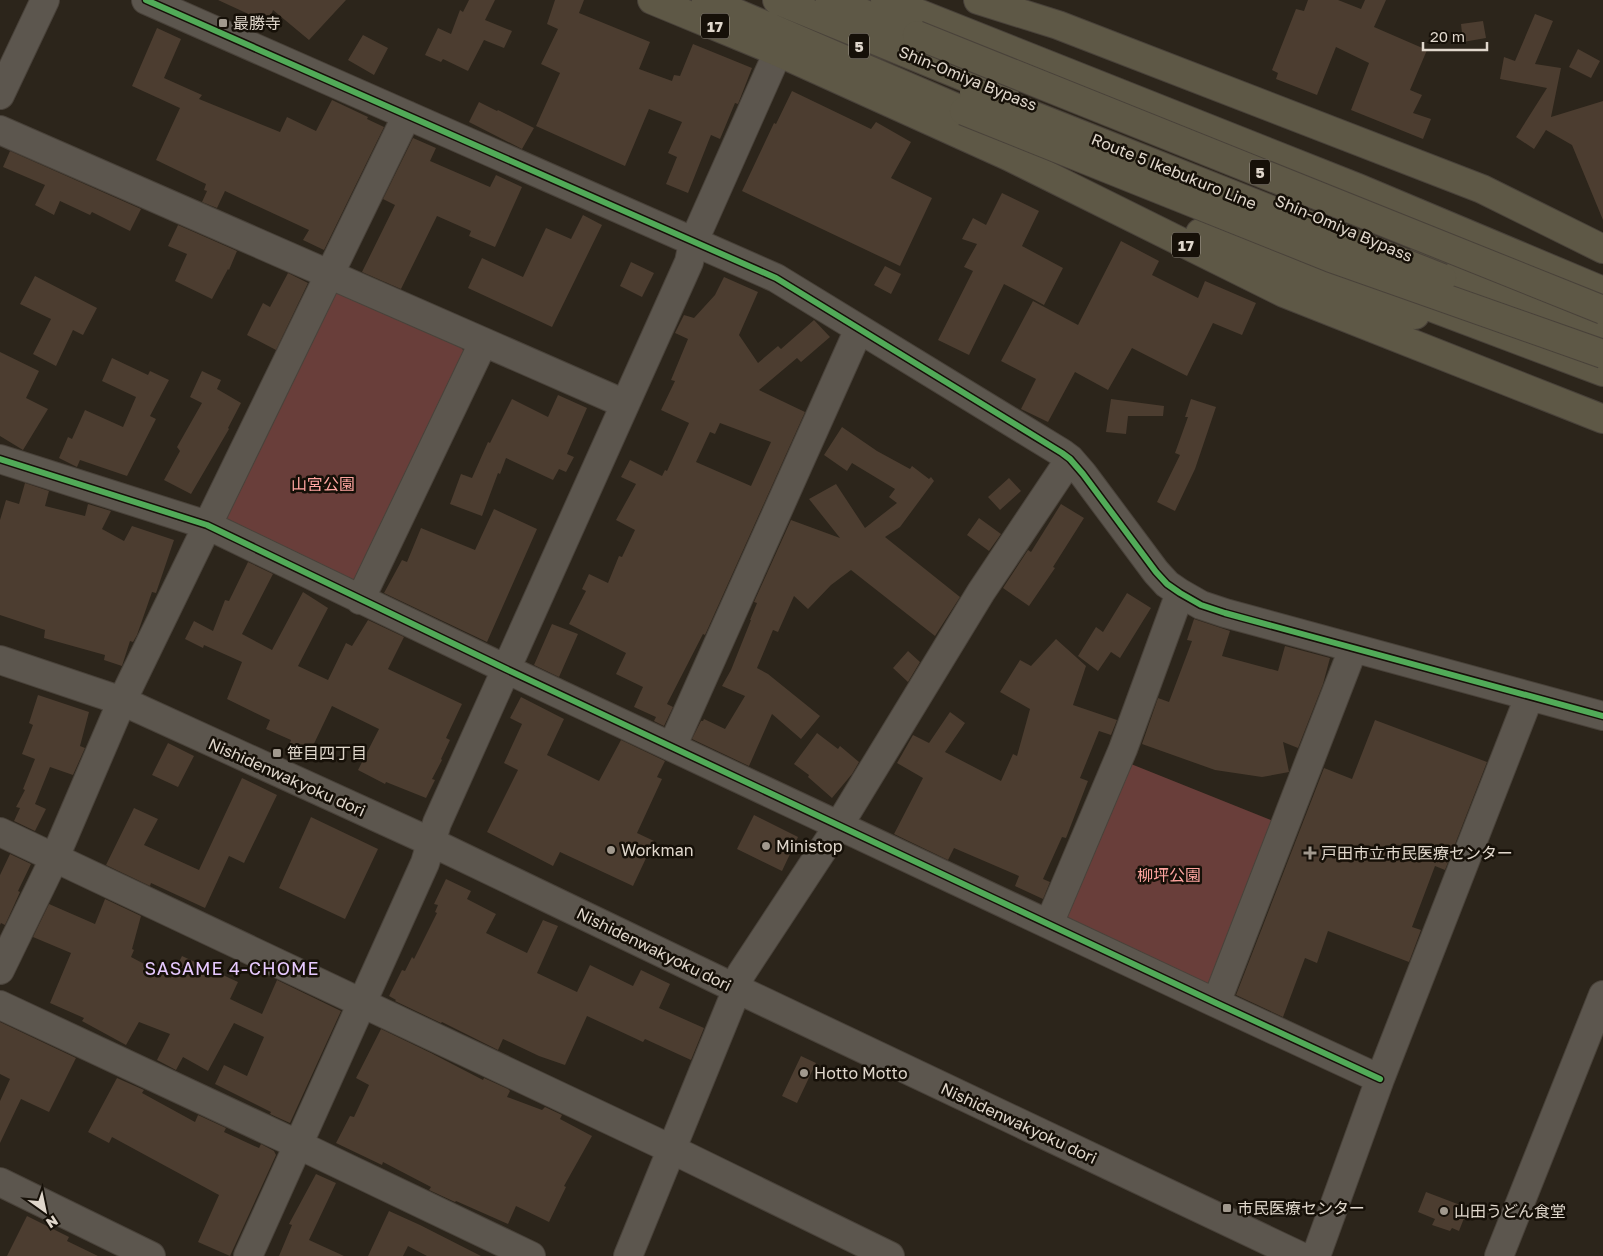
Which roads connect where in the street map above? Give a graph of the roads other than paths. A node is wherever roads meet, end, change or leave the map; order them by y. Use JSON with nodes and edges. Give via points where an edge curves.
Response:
{"nodes":[{"id":1,"x":44,"y":0,"type":"edge"},
{"id":2,"x":146,"y":0,"type":"edge"},
{"id":3,"x":652,"y":0,"type":"edge"},
{"id":4,"x":706,"y":0,"type":"edge"},
{"id":5,"x":745,"y":0,"type":"edge"},
{"id":6,"x":777,"y":0,"type":"edge"},
{"id":7,"x":806,"y":0,"type":"edge"},
{"id":8,"x":830,"y":0,"type":"edge"},
{"id":9,"x":885,"y":0,"type":"edge"},
{"id":10,"x":935,"y":0,"type":"edge"},
{"id":11,"x":978,"y":0,"type":"edge"},
{"id":12,"x":778,"y":52,"type":"junction"},
{"id":13,"x":997,"y":90,"type":"junction"},
{"id":14,"x":0,"y":95,"type":"edge"},
{"id":15,"x":407,"y":115,"type":"junction"},
{"id":16,"x":0,"y":130,"type":"edge"},
{"id":17,"x":1008,"y":156,"type":"junction"},
{"id":18,"x":693,"y":243,"type":"junction"},
{"id":19,"x":1603,"y":249,"type":"edge"},
{"id":20,"x":1499,"y":275,"type":"junction"},
{"id":21,"x":329,"y":276,"type":"junction"},
{"id":22,"x":1603,"y":281,"type":"edge"},
{"id":23,"x":1603,"y":292,"type":"edge"},
{"id":24,"x":1386,"y":298,"type":"junction"},
{"id":25,"x":1603,"y":310,"type":"edge"},
{"id":26,"x":1603,"y":318,"type":"edge"},
{"id":27,"x":859,"y":329,"type":"junction"},
{"id":28,"x":1603,"y":337,"type":"edge"},
{"id":29,"x":483,"y":343,"type":"junction"},
{"id":30,"x":1603,"y":343,"type":"edge"},
{"id":31,"x":1603,"y":354,"type":"edge"},
{"id":32,"x":1603,"y":372,"type":"edge"},
{"id":33,"x":625,"y":404,"type":"junction"},
{"id":34,"x":1603,"y":419,"type":"edge"},
{"id":35,"x":0,"y":459,"type":"edge"},
{"id":36,"x":1070,"y":459,"type":"junction"},
{"id":37,"x":207,"y":525,"type":"junction"},
{"id":38,"x":1180,"y":593,"type":"junction"},
{"id":39,"x":360,"y":600,"type":"junction"},
{"id":40,"x":1353,"y":649,"type":"junction"},
{"id":41,"x":0,"y":660,"type":"edge"},
{"id":42,"x":506,"y":669,"type":"junction"},
{"id":43,"x":1529,"y":697,"type":"junction"},
{"id":44,"x":122,"y":701,"type":"junction"},
{"id":45,"x":1603,"y":716,"type":"edge"},
{"id":46,"x":672,"y":747,"type":"junction"},
{"id":47,"x":839,"y":825,"type":"junction"},
{"id":48,"x":0,"y":832,"type":"edge"},
{"id":49,"x":431,"y":842,"type":"junction"},
{"id":50,"x":55,"y":857,"type":"junction"},
{"id":51,"x":1049,"y":924,"type":"junction"},
{"id":52,"x":0,"y":970,"type":"edge"},
{"id":53,"x":737,"y":990,"type":"junction"},
{"id":54,"x":1603,"y":995,"type":"edge"},
{"id":55,"x":362,"y":1002,"type":"junction"},
{"id":56,"x":1216,"y":1003,"type":"junction"},
{"id":57,"x":0,"y":1006,"type":"edge"},
{"id":58,"x":1380,"y":1078,"type":"junction"},
{"id":59,"x":299,"y":1145,"type":"junction"},
{"id":60,"x":671,"y":1149,"type":"junction"},
{"id":61,"x":0,"y":1182,"type":"edge"},
{"id":62,"x":151,"y":1256,"type":"edge"},
{"id":63,"x":248,"y":1256,"type":"edge"},
{"id":64,"x":531,"y":1256,"type":"edge"},
{"id":65,"x":628,"y":1256,"type":"edge"},
{"id":66,"x":890,"y":1256,"type":"edge"},
{"id":67,"x":1300,"y":1256,"type":"edge"},
{"id":68,"x":1316,"y":1256,"type":"edge"},
{"id":69,"x":1499,"y":1256,"type":"edge"}],
"edges":[{"from":1,"to":14,"type":"street"},
{"from":2,"to":15,"type":"street"},
{"from":3,"to":12,"type":"highway","number":"17"},
{"from":4,"to":31,"type":"highway","bridge":true,"via":[[964,111],[1331,258]]},
{"from":5,"to":30,"type":"highway","name":"Route 5 Ikebukuro Line","number":"5","bridge":true},
{"from":6,"to":13,"type":"highway","name":"Shin-Omiya Bypass"},
{"from":7,"to":20,"type":"highway","name":"Shin-Omiya Bypass","via":[[1276,190]]},
{"from":8,"to":25,"type":"highway","name":"Route 5 Ikebukuro Line","number":"5","bridge":true},
{"from":9,"to":23,"type":"highway","via":[[1358,188]]},
{"from":10,"to":22,"type":"highway","via":[[1043,46],[1347,164]]},
{"from":11,"to":19,"type":"highway","via":[[1058,25],[1482,189]]},
{"from":12,"to":17,"type":"highway","number":"17"},
{"from":12,"to":18,"type":"street"},
{"from":13,"to":24,"type":"highway","via":[[1236,227]]},
{"from":13,"to":28,"type":"highway","name":"Shin-Omiya Bypass","via":[[1270,198]]},
{"from":15,"to":18,"type":"street"},
{"from":15,"to":21,"type":"street"},
{"from":16,"to":21,"type":"street"},
{"from":17,"to":24,"type":"highway","via":[[1293,273]]},
{"from":17,"to":34,"type":"highway","number":"17","via":[[1284,294]]},
{"from":18,"to":27,"type":"street","via":[[776,278]]},
{"from":18,"to":33,"type":"street","via":[[690,262]]},
{"from":20,"to":23,"type":"highway"},
{"from":20,"to":26,"type":"highway","name":"Shin-Omiya Bypass"},
{"from":21,"to":29,"type":"street"},
{"from":21,"to":37,"type":"street"},
{"from":24,"to":32,"type":"highway"},
{"from":27,"to":36,"type":"street"},
{"from":27,"to":46,"type":"street"},
{"from":29,"to":33,"type":"street"},
{"from":29,"to":39,"type":"street"},
{"from":33,"to":42,"type":"street"},
{"from":35,"to":37,"type":"street"},
{"from":36,"to":38,"type":"street","via":[[1156,572]]},
{"from":36,"to":47,"type":"street","via":[[981,592]]},
{"from":37,"to":39,"type":"street"},
{"from":37,"to":44,"type":"street"},
{"from":38,"to":40,"type":"street","via":[[1225,613]]},
{"from":38,"to":51,"type":"street","via":[[1124,749]]},
{"from":39,"to":42,"type":"street"},
{"from":40,"to":43,"type":"street"},
{"from":40,"to":56,"type":"street"},
{"from":41,"to":44,"type":"street","name":"Nishidenwakyoku dori"},
{"from":42,"to":46,"type":"street"},
{"from":42,"to":49,"type":"street"},
{"from":43,"to":45,"type":"street"},
{"from":43,"to":58,"type":"street"},
{"from":44,"to":49,"type":"street","name":"Nishidenwakyoku dori"},
{"from":44,"to":50,"type":"street"},
{"from":46,"to":47,"type":"street"},
{"from":47,"to":51,"type":"street"},
{"from":47,"to":53,"type":"street","via":[[741,974]]},
{"from":48,"to":50,"type":"street"},
{"from":49,"to":53,"type":"street","name":"Nishidenwakyoku dori"},
{"from":49,"to":55,"type":"street"},
{"from":50,"to":52,"type":"street"},
{"from":50,"to":55,"type":"street"},
{"from":51,"to":56,"type":"street"},
{"from":53,"to":60,"type":"street"},
{"from":53,"to":67,"type":"street","name":"Nishidenwakyoku dori"},
{"from":54,"to":69,"type":"street"},
{"from":55,"to":59,"type":"street"},
{"from":55,"to":60,"type":"street"},
{"from":56,"to":58,"type":"street"},
{"from":57,"to":59,"type":"street"},
{"from":58,"to":68,"type":"street"},
{"from":59,"to":63,"type":"street"},
{"from":59,"to":64,"type":"street"},
{"from":60,"to":65,"type":"street"},
{"from":60,"to":66,"type":"street"},
{"from":61,"to":62,"type":"street"}]}
